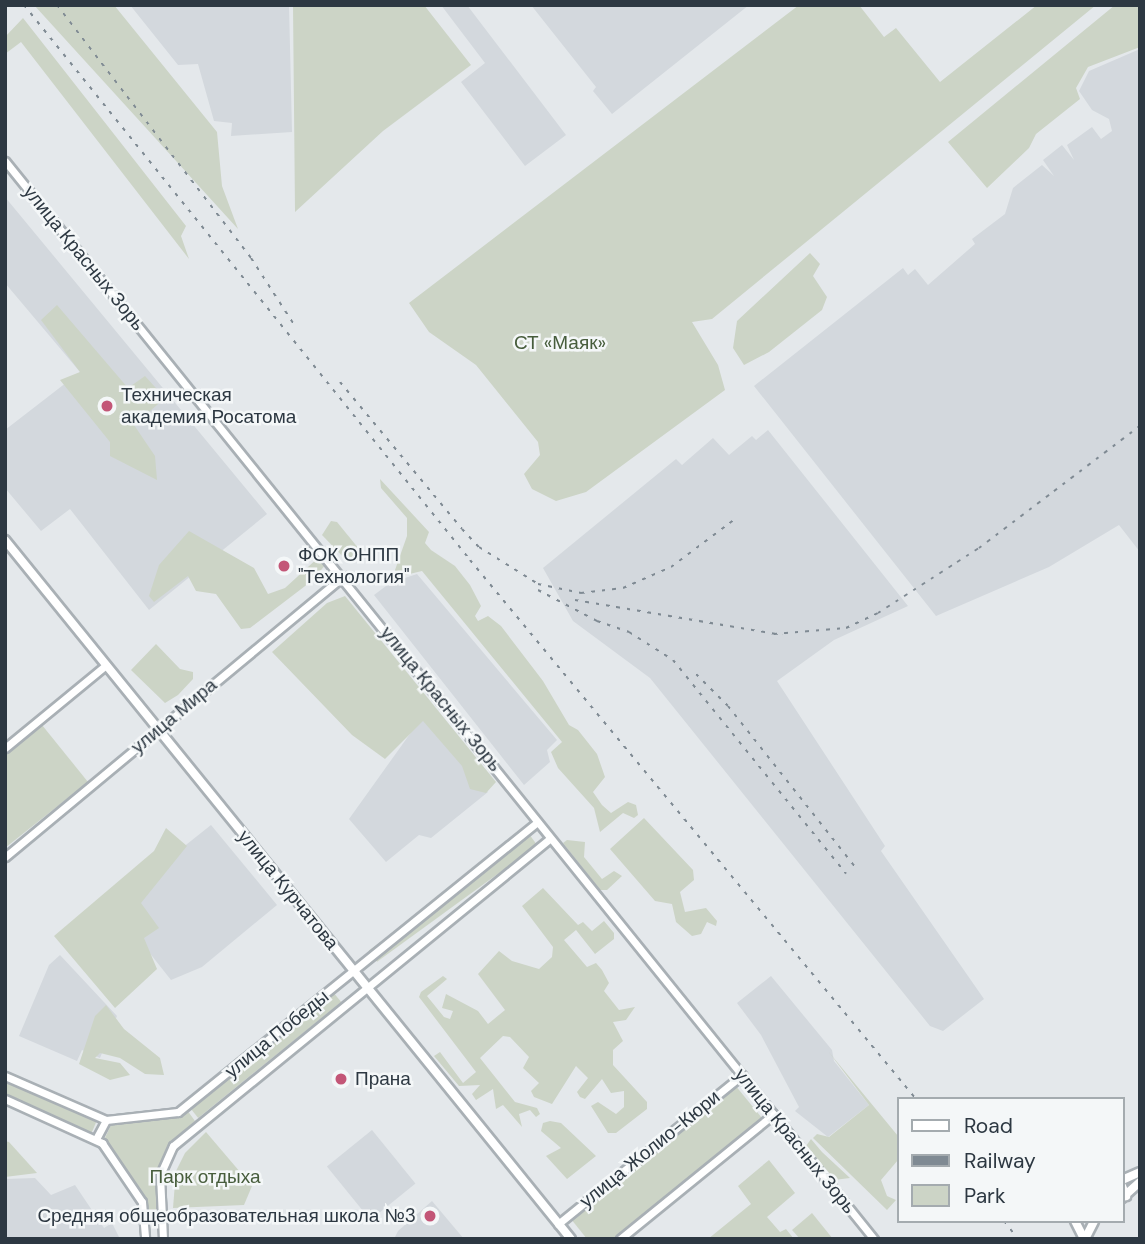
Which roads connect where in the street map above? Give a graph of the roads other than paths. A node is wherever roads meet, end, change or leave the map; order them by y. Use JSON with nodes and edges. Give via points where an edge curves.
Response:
{"nodes":[{"id":1,"x":5,"y":161,"type":"edge"},
{"id":2,"x":5,"y":540,"type":"edge"},
{"id":3,"x":343,"y":576,"type":"junction"},
{"id":4,"x":106,"y":665,"type":"junction"},
{"id":5,"x":158,"y":729,"type":"junction"},
{"id":6,"x":5,"y":748,"type":"edge"},
{"id":7,"x":538,"y":821,"type":"junction"},
{"id":8,"x":550,"y":839,"type":"junction"},
{"id":9,"x":5,"y":856,"type":"edge"},
{"id":10,"x":354,"y":972,"type":"junction"},
{"id":11,"x":367,"y":987,"type":"junction"},
{"id":12,"x":742,"y":1075,"type":"junction"},
{"id":13,"x":5,"y":1076,"type":"edge"},
{"id":14,"x":5,"y":1100,"type":"edge"},
{"id":15,"x":774,"y":1114,"type":"junction"},
{"id":16,"x":106,"y":1120,"type":"junction"},
{"id":17,"x":96,"y":1139,"type":"junction"},
{"id":18,"x":1140,"y":1172,"type":"edge"},
{"id":19,"x":1124,"y":1179,"type":"edge"},
{"id":20,"x":1140,"y":1182,"type":"edge"},
{"id":21,"x":1124,"y":1197,"type":"edge"},
{"id":22,"x":1076,"y":1223,"type":"edge"},
{"id":23,"x":1092,"y":1223,"type":"edge"},
{"id":24,"x":558,"y":1224,"type":"junction"},
{"id":25,"x":145,"y":1239,"type":"edge"},
{"id":26,"x":163,"y":1239,"type":"edge"},
{"id":27,"x":570,"y":1239,"type":"edge"},
{"id":28,"x":620,"y":1239,"type":"edge"},
{"id":29,"x":874,"y":1239,"type":"edge"},
{"id":30,"x":1085,"y":1239,"type":"edge"}],
"edges":[{"from":1,"to":3,"type":"street","name":"улица Красных Зорь"},
{"from":2,"to":4,"type":"main road","name":"улица Курчатова"},
{"from":3,"to":5,"type":"street","name":"улица Мира"},
{"from":3,"to":7,"type":"street","name":"улица Красных Зорь"},
{"from":4,"to":5,"type":"main road","name":"улица Курчатова"},
{"from":4,"to":6,"type":"street"},
{"from":5,"to":9,"type":"street","name":"улица Мира"},
{"from":5,"to":10,"type":"main road","name":"улица Курчатова"},
{"from":7,"to":8,"type":"street","name":"улица Красных Зорь"},
{"from":7,"to":10,"type":"street","name":"улица Победы"},
{"from":8,"to":11,"type":"street","name":"улица Победы"},
{"from":8,"to":12,"type":"street","name":"улица Красных Зорь"},
{"from":10,"to":11,"type":"main road","name":"улица Курчатова"},
{"from":10,"to":16,"type":"street","name":"улица Победы","via":[[178,1112]]},
{"from":11,"to":24,"type":"main road","name":"улица Курчатова"},
{"from":11,"to":26,"type":"street","name":"улица Победы","via":[[173,1146],[160,1175]]},
{"from":12,"to":15,"type":"street","name":"улица Красных Зорь"},
{"from":12,"to":24,"type":"street","name":"улица Жолио-Кюри"},
{"from":13,"to":16,"type":"street"},
{"from":14,"to":17,"type":"street"},
{"from":15,"to":28,"type":"street"},
{"from":15,"to":29,"type":"street","name":"улица Красных Зорь"},
{"from":16,"to":17,"type":"street"},
{"from":17,"to":25,"type":"street","via":[[142,1202]]},
{"from":18,"to":19,"type":"main road"},
{"from":20,"to":21,"type":"main road"},
{"from":22,"to":30,"type":"main road"},
{"from":23,"to":30,"type":"main road"},
{"from":24,"to":27,"type":"main road","name":"улица Курчатова"}]}
